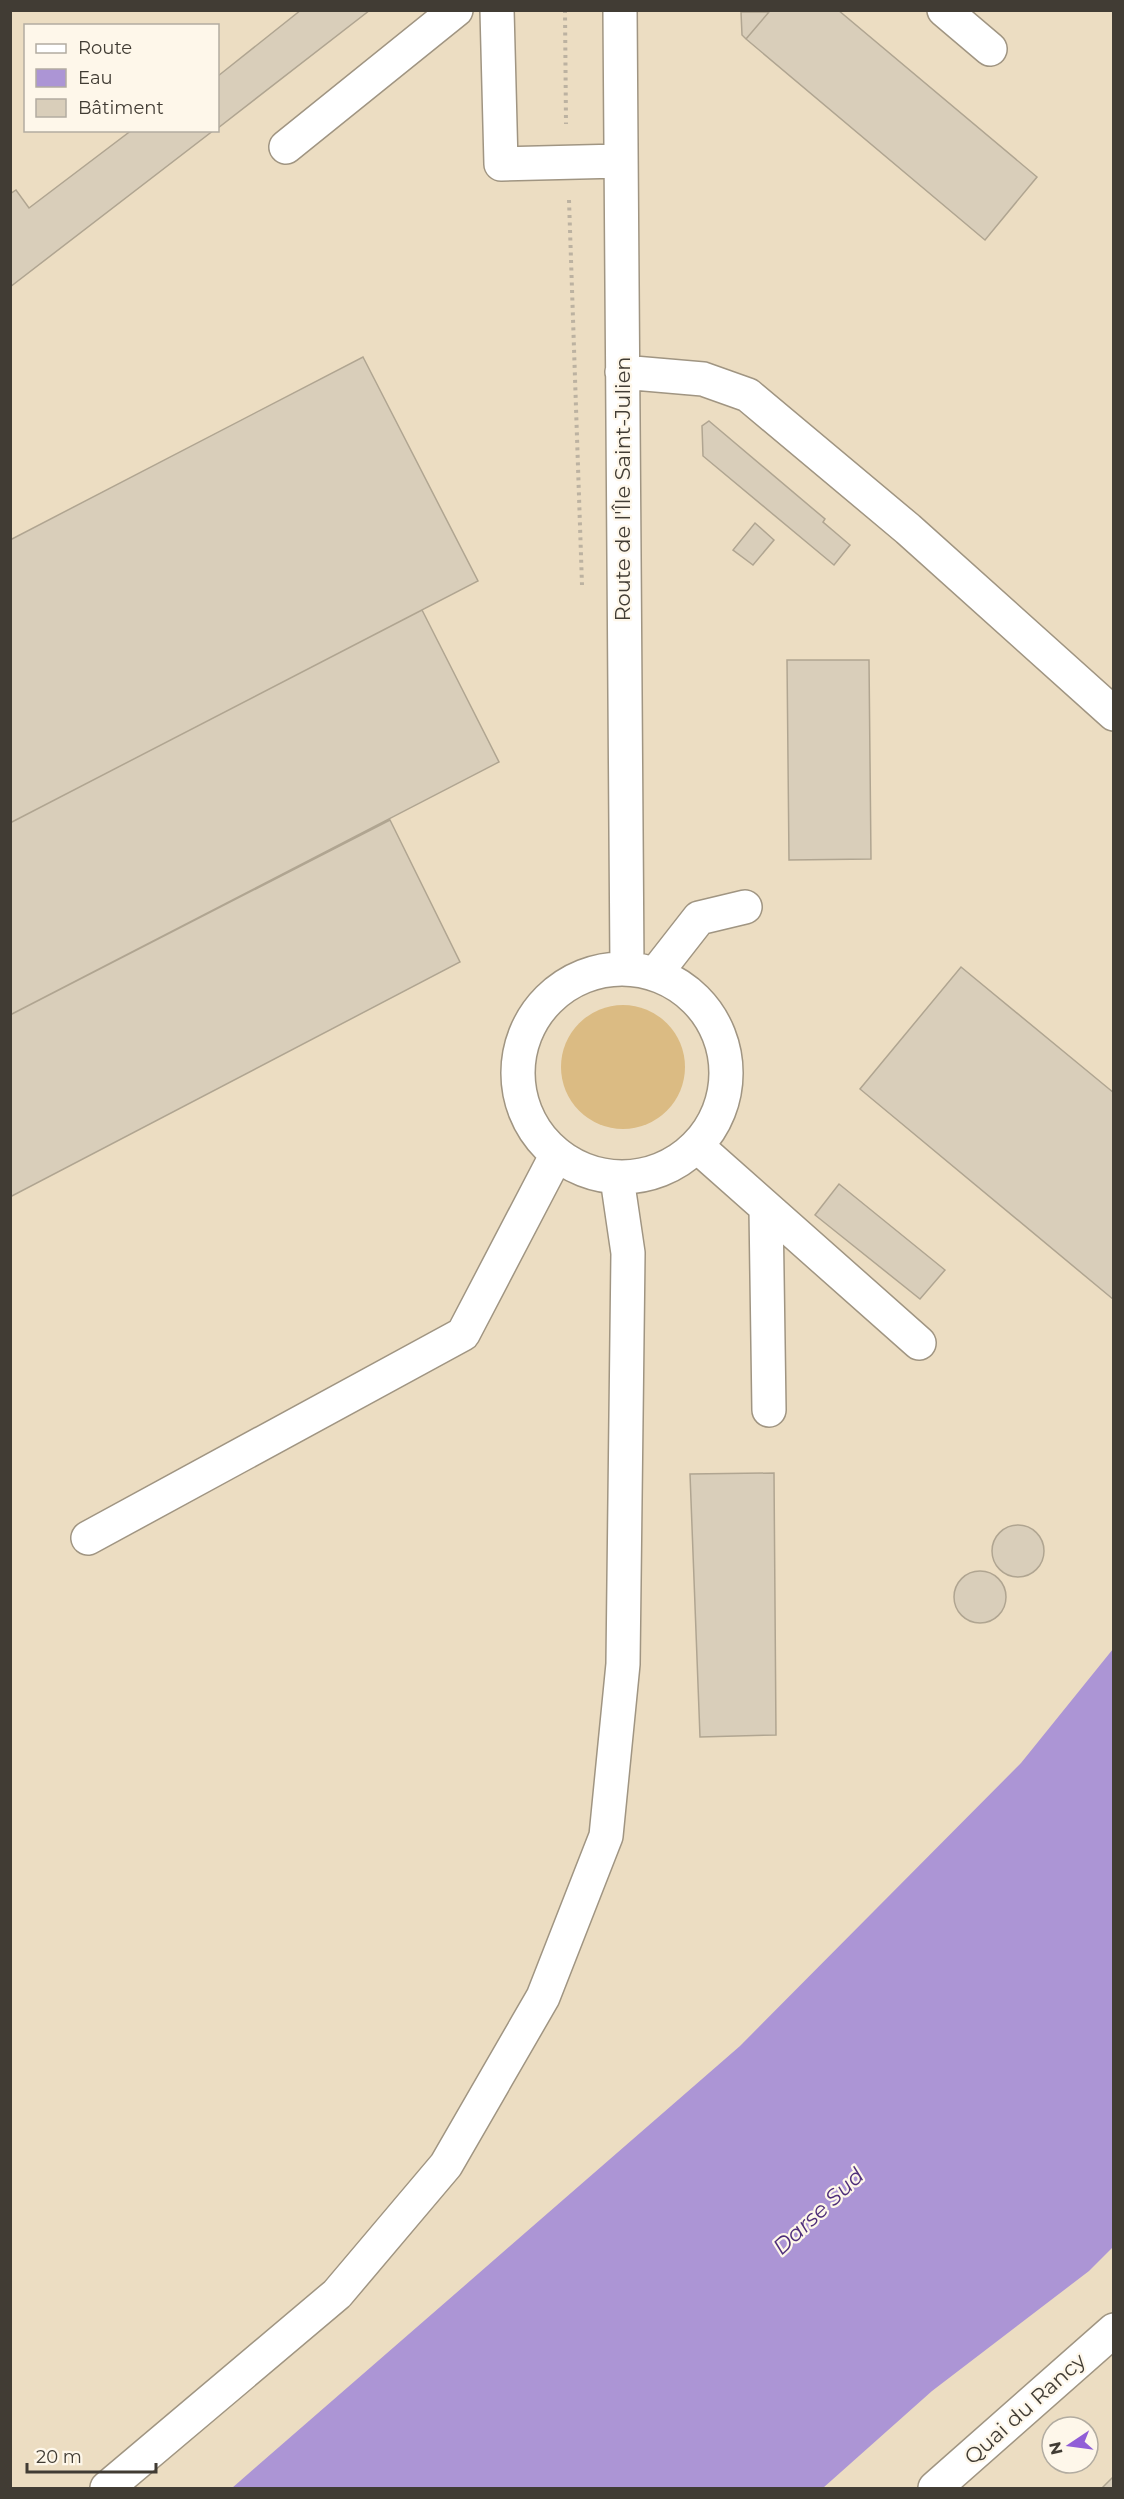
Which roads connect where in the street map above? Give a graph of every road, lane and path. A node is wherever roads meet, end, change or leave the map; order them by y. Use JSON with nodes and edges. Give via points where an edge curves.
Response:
{"nodes":[{"id":1,"x":456,"y":10,"type":"edge"},
{"id":2,"x":498,"y":10,"type":"edge"},
{"id":3,"x":565,"y":10,"type":"edge"},
{"id":4,"x":620,"y":10,"type":"edge"},
{"id":5,"x":944,"y":10,"type":"edge"},
{"id":6,"x":990,"y":49,"type":"dead end"},
{"id":7,"x":286,"y":147,"type":"dead end"},
{"id":8,"x":620,"y":161,"type":"junction"},
{"id":9,"x":568,"y":162,"type":"junction"},
{"id":10,"x":622,"y":372,"type":"junction"},
{"id":11,"x":582,"y":590,"type":"dead end"},
{"id":12,"x":1113,"y":714,"type":"edge"},
{"id":13,"x":745,"y":907,"type":"dead end"},
{"id":14,"x":642,"y":970,"type":"junction"},
{"id":15,"x":698,"y":1147,"type":"junction"},
{"id":16,"x":557,"y":1154,"type":"junction"},
{"id":17,"x":617,"y":1178,"type":"junction"},
{"id":18,"x":766,"y":1208,"type":"junction"},
{"id":19,"x":920,"y":1343,"type":"dead end"},
{"id":20,"x":769,"y":1410,"type":"dead end"},
{"id":21,"x":88,"y":1538,"type":"dead end"},
{"id":22,"x":1113,"y":2330,"type":"edge"},
{"id":23,"x":107,"y":2488,"type":"edge"},
{"id":24,"x":936,"y":2488,"type":"edge"}],
"edges":[{"from":1,"to":7,"type":"street"},
{"from":2,"to":9,"type":"street","via":[[501,164]]},
{"from":3,"to":9,"type":"path"},
{"from":4,"to":8,"type":"street","name":"Route de l'Île Saint-Julien"},
{"from":5,"to":6,"type":"street"},
{"from":8,"to":9,"type":"street"},
{"from":8,"to":10,"type":"street","name":"Route de l'Île Saint-Julien"},
{"from":9,"to":11,"type":"path"},
{"from":10,"to":12,"type":"street","via":[[703,378],[748,395],[908,529]]},
{"from":10,"to":14,"type":"street","name":"Route de l'Île Saint-Julien"},
{"from":13,"to":14,"type":"street","via":[[699,918]]},
{"from":14,"to":15,"type":"street","via":[[687,990],[711,1015],[725,1048],[727,1083],[717,1118]]},
{"from":14,"to":16,"type":"street","via":[[595,971],[565,985],[540,1007],[524,1035],[517,1067],[521,1100],[535,1130]]},
{"from":15,"to":17,"type":"street","via":[[674,1164],[646,1175]]},
{"from":15,"to":18,"type":"street"},
{"from":16,"to":17,"type":"street","via":[[585,1171]]},
{"from":16,"to":21,"type":"street","via":[[463,1334]]},
{"from":17,"to":23,"type":"street","via":[[628,1253],[623,1664],[606,1836],[543,1997],[446,2165],[337,2294]]},
{"from":18,"to":19,"type":"street"},
{"from":18,"to":20,"type":"street"},
{"from":22,"to":24,"type":"street","name":"Quai du Rancy"}]}
